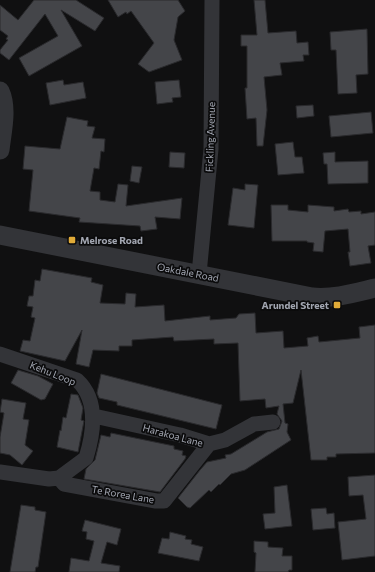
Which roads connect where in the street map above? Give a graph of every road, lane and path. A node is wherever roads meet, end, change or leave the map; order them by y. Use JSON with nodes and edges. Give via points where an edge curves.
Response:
{"nodes":[{"id":1,"x":212,"y":0,"type":"edge"},
{"id":2,"x":0,"y":91,"type":"edge"},
{"id":3,"x":0,"y":150,"type":"edge"},
{"id":4,"x":0,"y":235,"type":"edge"},
{"id":5,"x":199,"y":274,"type":"junction"},
{"id":6,"x":375,"y":288,"type":"edge"},
{"id":7,"x":0,"y":354,"type":"edge"},
{"id":8,"x":94,"y":416,"type":"junction"},
{"id":9,"x":273,"y":422,"type":"dead end"},
{"id":10,"x":209,"y":444,"type":"junction"},
{"id":11,"x":0,"y":472,"type":"edge"},
{"id":12,"x":59,"y":478,"type":"junction"}],
"edges":[{"from":1,"to":5,"type":"street","name":"Fickling Avenue","via":[[211,149]]},
{"from":2,"to":3,"type":"street","via":[[4,103]]},
{"from":4,"to":5,"type":"street","name":"Oakdale Road"},
{"from":5,"to":6,"type":"street","name":"Oakdale Road","via":[[326,298]]},
{"from":7,"to":8,"type":"street","name":"Kehu Loop","via":[[77,380],[89,396]]},
{"from":8,"to":10,"type":"street","name":"Harakoa Lane","via":[[185,436]]},
{"from":8,"to":12,"type":"street","name":"Kehu Loop","via":[[86,458]]},
{"from":9,"to":10,"type":"street","name":"Harakoa Lane","via":[[254,424],[231,437]]},
{"from":10,"to":12,"type":"street","name":"Te Rorea Lane","via":[[164,501],[64,484]]},
{"from":11,"to":12,"type":"street","via":[[49,479]]}]}
